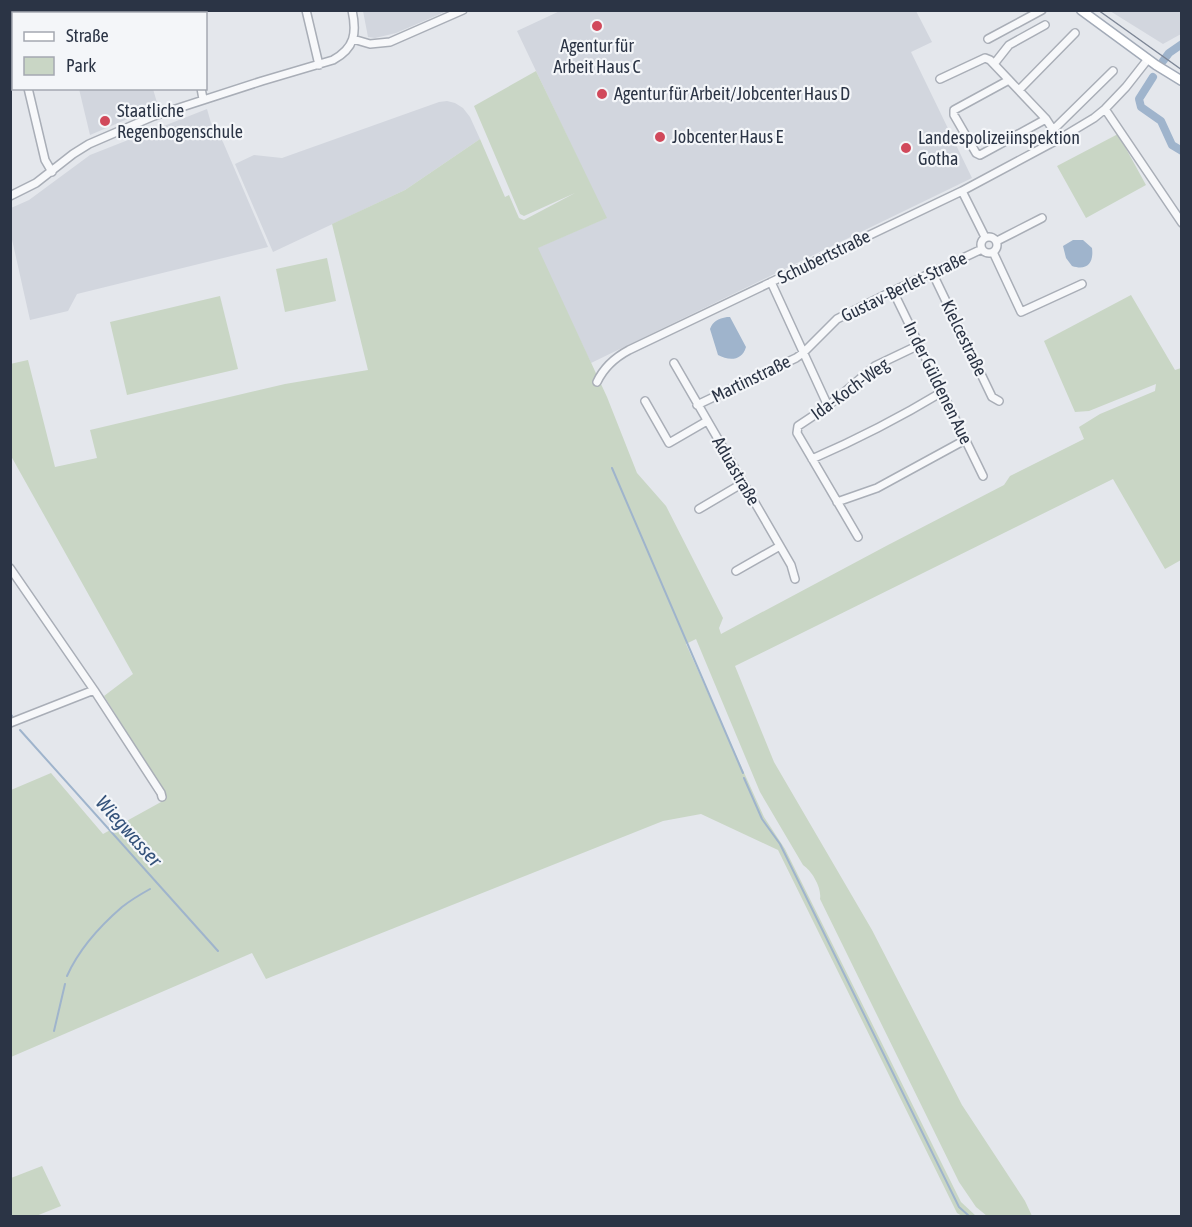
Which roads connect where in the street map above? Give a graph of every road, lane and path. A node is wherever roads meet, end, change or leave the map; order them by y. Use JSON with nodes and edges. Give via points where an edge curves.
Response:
{"nodes":[{"id":1,"x":306,"y":10,"type":"edge"},
{"id":2,"x":352,"y":10,"type":"edge"},
{"id":3,"x":463,"y":10,"type":"edge"},
{"id":4,"x":1042,"y":10,"type":"edge"},
{"id":5,"x":1081,"y":10,"type":"edge"},
{"id":6,"x":1046,"y":25,"type":"dead end"},
{"id":7,"x":1075,"y":33,"type":"dead end"},
{"id":8,"x":353,"y":39,"type":"junction"},
{"id":9,"x":988,"y":39,"type":"dead end"},
{"id":10,"x":1148,"y":59,"type":"junction"},
{"id":11,"x":994,"y":64,"type":"junction"},
{"id":12,"x":319,"y":65,"type":"junction"},
{"id":13,"x":1113,"y":71,"type":"dead end"},
{"id":14,"x":940,"y":79,"type":"dead end"},
{"id":15,"x":1009,"y":80,"type":"junction"},
{"id":16,"x":1182,"y":81,"type":"edge"},
{"id":17,"x":28,"y":90,"type":"edge"},
{"id":18,"x":201,"y":90,"type":"edge"},
{"id":19,"x":1019,"y":90,"type":"junction"},
{"id":20,"x":203,"y":99,"type":"junction"},
{"id":21,"x":1105,"y":109,"type":"junction"},
{"id":22,"x":1046,"y":119,"type":"junction"},
{"id":23,"x":1054,"y":129,"type":"junction"},
{"id":24,"x":1059,"y":139,"type":"junction"},
{"id":25,"x":52,"y":172,"type":"junction"},
{"id":26,"x":962,"y":191,"type":"junction"},
{"id":27,"x":10,"y":196,"type":"edge"},
{"id":28,"x":1042,"y":218,"type":"dead end"},
{"id":29,"x":1182,"y":223,"type":"edge"},
{"id":30,"x":985,"y":237,"type":"junction"},
{"id":31,"x":997,"y":241,"type":"junction"},
{"id":32,"x":982,"y":249,"type":"junction"},
{"id":33,"x":993,"y":252,"type":"junction"},
{"id":34,"x":932,"y":272,"type":"junction"},
{"id":35,"x":771,"y":282,"type":"junction"},
{"id":36,"x":1082,"y":284,"type":"dead end"},
{"id":37,"x":894,"y":291,"type":"junction"},
{"id":38,"x":919,"y":345,"type":"junction"},
{"id":39,"x":803,"y":353,"type":"junction"},
{"id":40,"x":674,"y":363,"type":"dead end"},
{"id":41,"x":597,"y":382,"type":"dead end"},
{"id":42,"x":942,"y":392,"type":"junction"},
{"id":43,"x":645,"y":401,"type":"dead end"},
{"id":44,"x":999,"y":401,"type":"dead end"},
{"id":45,"x":698,"y":405,"type":"junction"},
{"id":46,"x":828,"y":406,"type":"junction"},
{"id":47,"x":707,"y":421,"type":"junction"},
{"id":48,"x":965,"y":440,"type":"junction"},
{"id":49,"x":812,"y":459,"type":"junction"},
{"id":50,"x":983,"y":476,"type":"dead end"},
{"id":51,"x":743,"y":483,"type":"junction"},
{"id":52,"x":837,"y":502,"type":"junction"},
{"id":53,"x":699,"y":509,"type":"dead end"},
{"id":54,"x":858,"y":537,"type":"dead end"},
{"id":55,"x":780,"y":546,"type":"junction"},
{"id":56,"x":10,"y":568,"type":"edge"},
{"id":57,"x":735,"y":571,"type":"dead end"},
{"id":58,"x":795,"y":579,"type":"dead end"},
{"id":59,"x":94,"y":690,"type":"junction"},
{"id":60,"x":10,"y":723,"type":"edge"},
{"id":61,"x":162,"y":797,"type":"dead end"}],
"edges":[{"from":1,"to":12,"type":"street"},
{"from":2,"to":8,"type":"street"},
{"from":3,"to":8,"type":"street","via":[[390,42],[370,44]]},
{"from":4,"to":9,"type":"street"},
{"from":5,"to":10,"type":"main road"},
{"from":6,"to":11,"type":"street","via":[[1009,45]]},
{"from":7,"to":19,"type":"street"},
{"from":8,"to":12,"type":"street","via":[[340,56]]},
{"from":10,"to":16,"type":"main road"},
{"from":10,"to":21,"type":"street","name":"Schubertstraße"},
{"from":11,"to":14,"type":"street","via":[[985,58]]},
{"from":11,"to":15,"type":"street"},
{"from":12,"to":20,"type":"street"},
{"from":13,"to":23,"type":"street"},
{"from":15,"to":19,"type":"street"},
{"from":15,"to":22,"type":"street","via":[[954,110],[976,153],[980,155]]},
{"from":17,"to":25,"type":"street","via":[[45,160]]},
{"from":18,"to":20,"type":"street"},
{"from":19,"to":22,"type":"street"},
{"from":20,"to":25,"type":"street","via":[[89,144]]},
{"from":21,"to":24,"type":"street","name":"Schubertstraße"},
{"from":21,"to":29,"type":"street"},
{"from":22,"to":23,"type":"street"},
{"from":23,"to":24,"type":"street"},
{"from":24,"to":26,"type":"street","name":"Schubertstraße"},
{"from":25,"to":27,"type":"street"},
{"from":26,"to":30,"type":"street"},
{"from":26,"to":35,"type":"street","name":"Schubertstraße"},
{"from":28,"to":31,"type":"street"},
{"from":30,"to":31,"type":"street"},
{"from":30,"to":32,"type":"street"},
{"from":31,"to":33,"type":"street"},
{"from":32,"to":33,"type":"street"},
{"from":32,"to":34,"type":"street","name":"Gustav-Berlet-Straße"},
{"from":33,"to":36,"type":"street","via":[[1022,312]]},
{"from":34,"to":37,"type":"street","name":"Gustav-Berlet-Straße"},
{"from":34,"to":44,"type":"street","name":"Kielcestraße","via":[[992,397]]},
{"from":35,"to":39,"type":"street"},
{"from":35,"to":41,"type":"street","name":"Schubertstraße","via":[[619,356]]},
{"from":37,"to":38,"type":"street","name":"In der Güldenen Aue"},
{"from":37,"to":39,"type":"street","name":"Gustav-Berlet-Straße","via":[[837,319]]},
{"from":38,"to":42,"type":"street","name":"In der Güldenen Aue"},
{"from":38,"to":46,"type":"street","name":"Ida-Koch-Weg","via":[[875,366]]},
{"from":39,"to":45,"type":"street","name":"Martinstraße"},
{"from":39,"to":46,"type":"street"},
{"from":40,"to":45,"type":"street","name":"Aduastraße"},
{"from":42,"to":48,"type":"street","name":"In der Güldenen Aue"},
{"from":42,"to":49,"type":"street","via":[[882,427]]},
{"from":43,"to":47,"type":"street","via":[[669,442]]},
{"from":45,"to":47,"type":"street","name":"Aduastraße"},
{"from":46,"to":49,"type":"street","name":"Ida-Koch-Weg","via":[[798,426],[797,433]]},
{"from":47,"to":51,"type":"street","name":"Aduastraße"},
{"from":48,"to":50,"type":"street","name":"In der Güldenen Aue"},
{"from":48,"to":52,"type":"street","via":[[877,488]]},
{"from":49,"to":52,"type":"street","name":"Ida-Koch-Weg"},
{"from":51,"to":53,"type":"street"},
{"from":51,"to":55,"type":"street","name":"Aduastraße"},
{"from":52,"to":54,"type":"street","name":"Ida-Koch-Weg"},
{"from":55,"to":57,"type":"street"},
{"from":55,"to":58,"type":"street","name":"Aduastraße"},
{"from":56,"to":59,"type":"street"},
{"from":59,"to":60,"type":"street"},
{"from":59,"to":61,"type":"street"}]}
